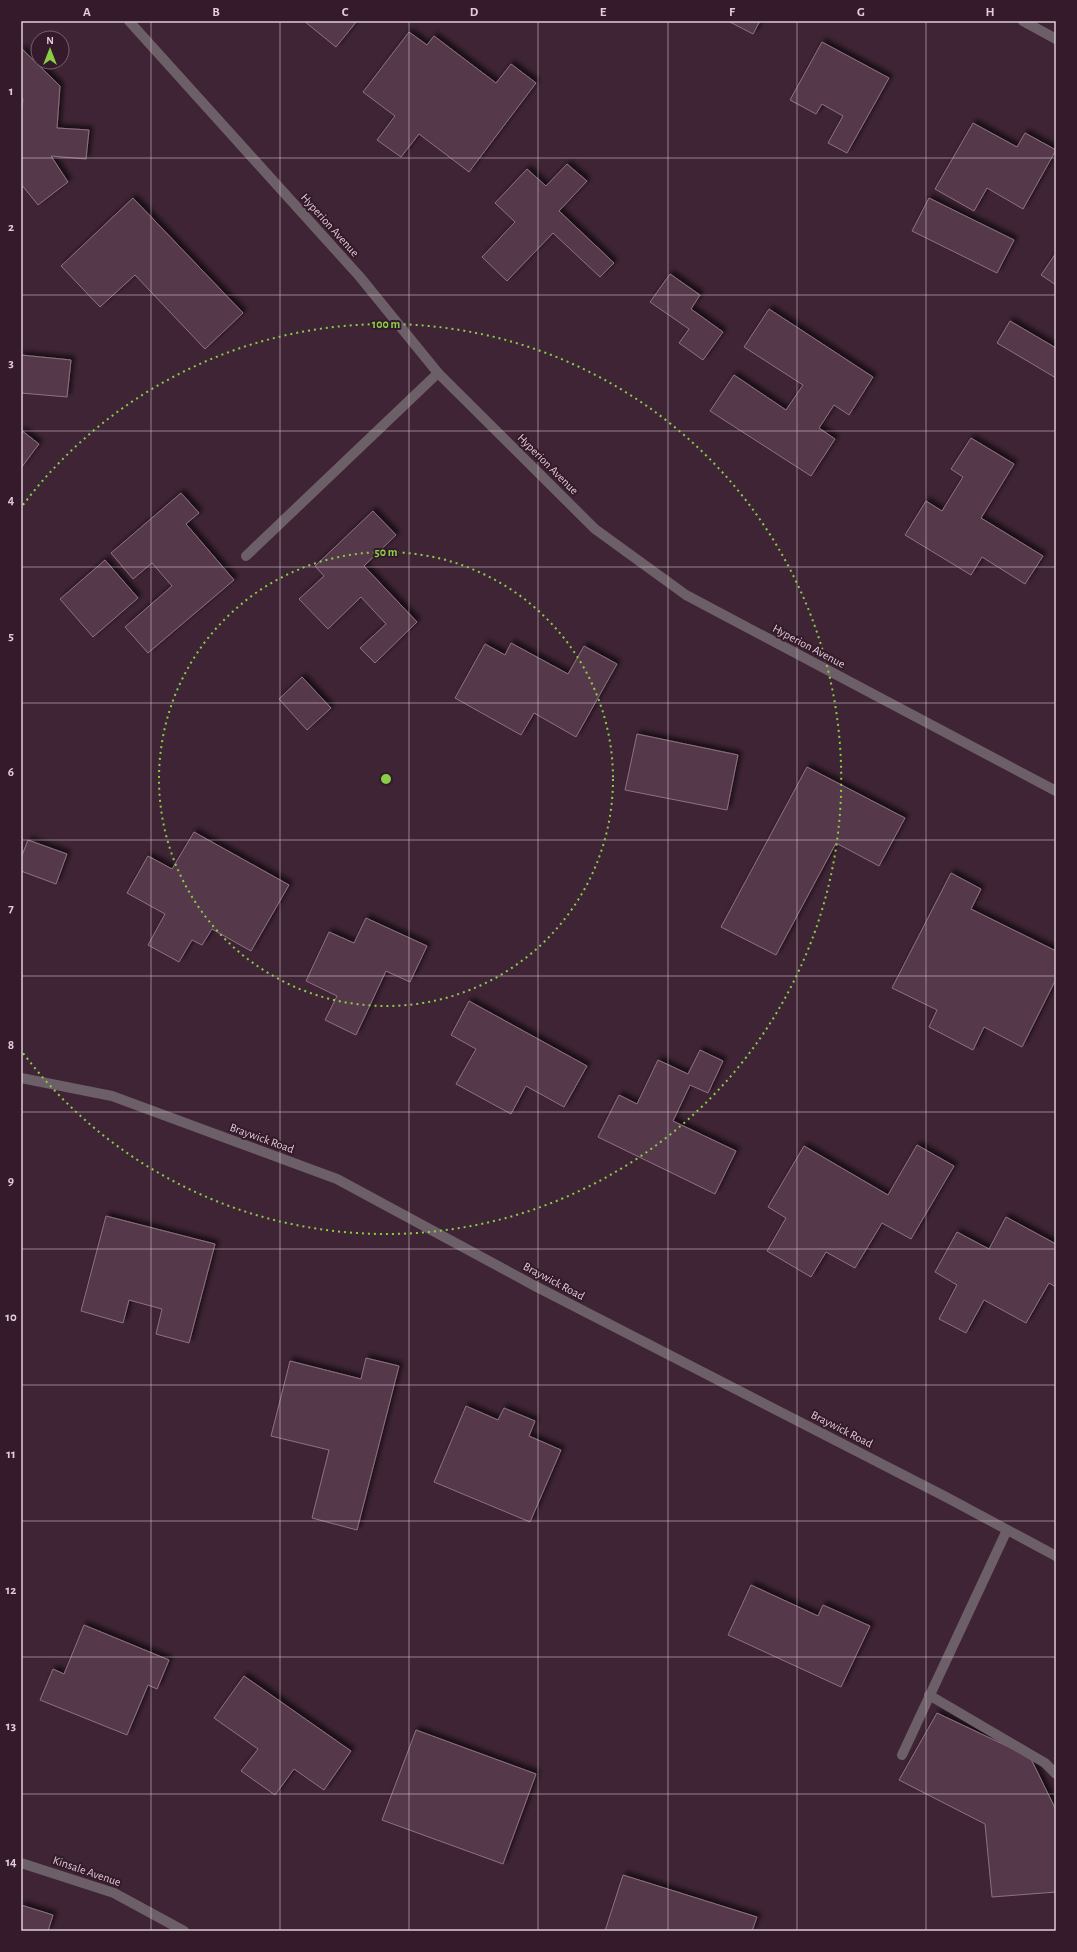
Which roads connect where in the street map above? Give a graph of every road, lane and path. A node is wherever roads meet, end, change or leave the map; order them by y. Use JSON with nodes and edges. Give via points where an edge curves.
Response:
{"nodes":[{"id":1,"x":129,"y":21,"type":"edge"},
{"id":2,"x":1023,"y":21,"type":"edge"},
{"id":3,"x":1056,"y":39,"type":"edge"},
{"id":4,"x":438,"y":373,"type":"junction"},
{"id":5,"x":246,"y":556,"type":"dead end"},
{"id":6,"x":1056,"y":791,"type":"edge"},
{"id":7,"x":21,"y":1078,"type":"edge"},
{"id":8,"x":1007,"y":1530,"type":"junction"},
{"id":9,"x":1056,"y":1556,"type":"edge"},
{"id":10,"x":929,"y":1695,"type":"junction"},
{"id":11,"x":902,"y":1755,"type":"dead end"},
{"id":12,"x":1056,"y":1774,"type":"edge"},
{"id":13,"x":21,"y":1863,"type":"edge"},
{"id":14,"x":184,"y":1931,"type":"edge"}],
"edges":[{"from":1,"to":4,"type":"street","name":"Hyperion Avenue","via":[[360,277]]},
{"from":2,"to":3,"type":"street"},
{"from":4,"to":5,"type":"street"},
{"from":4,"to":6,"type":"street","name":"Hyperion Avenue","via":[[595,529],[686,595]]},
{"from":7,"to":8,"type":"street","name":"Braywick Road","via":[[112,1096],[336,1178],[536,1286]]},
{"from":8,"to":9,"type":"street","name":"Braywick Road"},
{"from":8,"to":10,"type":"street"},
{"from":10,"to":11,"type":"street"},
{"from":10,"to":12,"type":"street","via":[[1045,1763]]},
{"from":13,"to":14,"type":"street","name":"Kinsale Avenue","via":[[114,1893]]}]}
